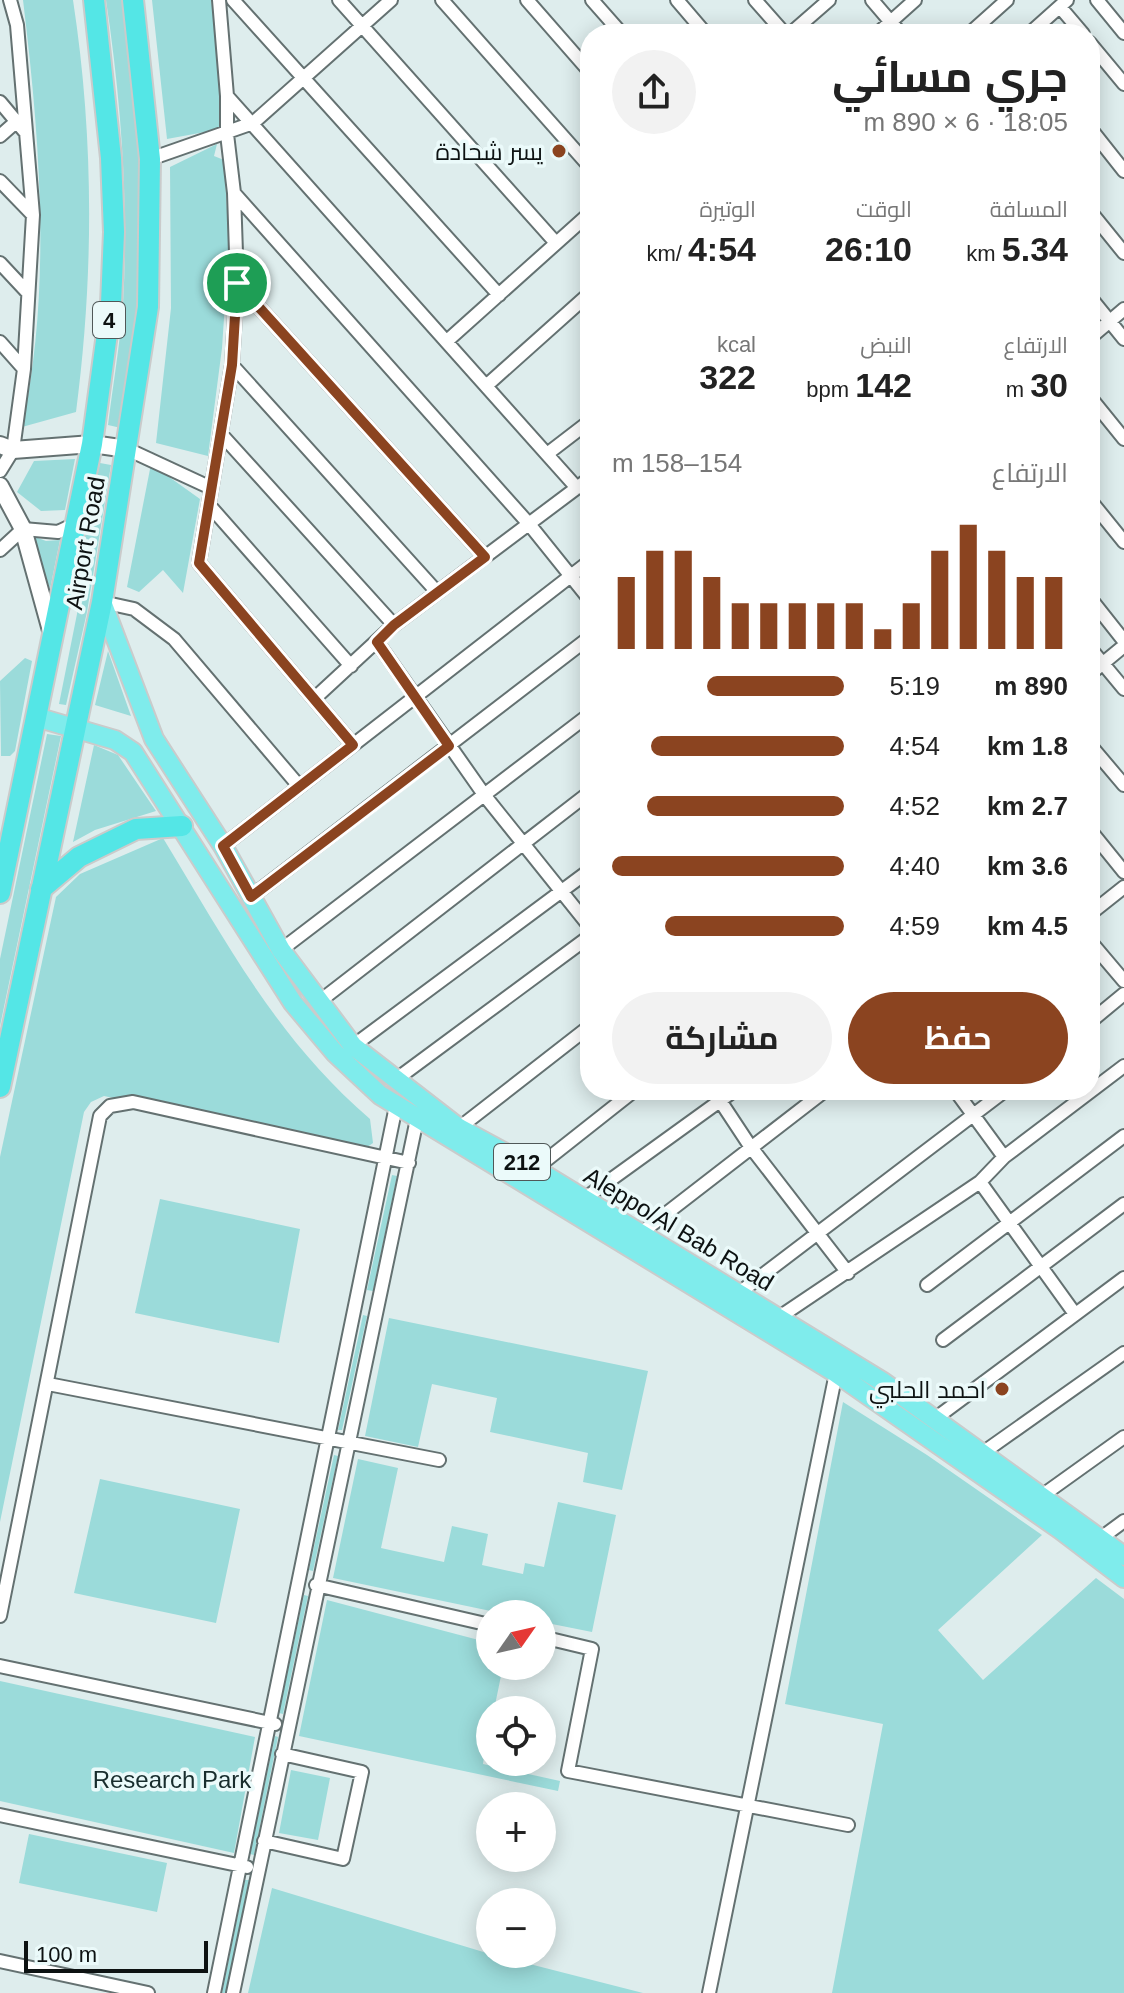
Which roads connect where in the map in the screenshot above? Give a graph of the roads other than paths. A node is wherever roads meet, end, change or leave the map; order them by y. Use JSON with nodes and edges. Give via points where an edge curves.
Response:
{"nodes":[{"id":1,"x":10,"y":0,"type":"edge"},
{"id":2,"x":94,"y":0,"type":"edge"},
{"id":3,"x":133,"y":0,"type":"edge"},
{"id":4,"x":219,"y":0,"type":"edge"},
{"id":5,"x":233,"y":0,"type":"edge"},
{"id":6,"x":339,"y":0,"type":"edge"},
{"id":7,"x":391,"y":0,"type":"edge"},
{"id":8,"x":442,"y":0,"type":"edge"},
{"id":9,"x":527,"y":0,"type":"edge"},
{"id":10,"x":592,"y":0,"type":"edge"},
{"id":11,"x":677,"y":0,"type":"edge"},
{"id":12,"x":755,"y":0,"type":"edge"},
{"id":13,"x":829,"y":0,"type":"edge"},
{"id":14,"x":872,"y":0,"type":"edge"},
{"id":15,"x":915,"y":0,"type":"edge"},
{"id":16,"x":1007,"y":0,"type":"edge"},
{"id":17,"x":1097,"y":0,"type":"edge"},
{"id":18,"x":1064,"y":3,"type":"edge"},
{"id":19,"x":0,"y":6,"type":"edge"},
{"id":20,"x":890,"y":22,"type":"joint"},
{"id":21,"x":613,"y":24,"type":"edge"},
{"id":22,"x":697,"y":24,"type":"edge"},
{"id":23,"x":778,"y":24,"type":"edge"},
{"id":24,"x":799,"y":24,"type":"edge"},
{"id":25,"x":980,"y":24,"type":"edge"},
{"id":26,"x":1040,"y":24,"type":"edge"},
{"id":27,"x":1077,"y":24,"type":"edge"},
{"id":28,"x":17,"y":25,"type":"junction"},
{"id":29,"x":361,"y":26,"type":"junction"},
{"id":30,"x":1124,"y":33,"type":"edge"},
{"id":31,"x":1100,"y":55,"type":"edge"},
{"id":32,"x":580,"y":61,"type":"edge"},
{"id":33,"x":301,"y":79,"type":"junction"},
{"id":34,"x":1124,"y":84,"type":"edge"},
{"id":35,"x":227,"y":96,"type":"junction"},
{"id":36,"x":0,"y":102,"type":"edge"},
{"id":37,"x":17,"y":121,"type":"junction"},
{"id":38,"x":253,"y":123,"type":"junction"},
{"id":39,"x":27,"y":133,"type":"junction"},
{"id":40,"x":227,"y":134,"type":"junction"},
{"id":41,"x":0,"y":136,"type":"edge"},
{"id":42,"x":1100,"y":141,"type":"edge"},
{"id":43,"x":580,"y":156,"type":"edge"},
{"id":44,"x":150,"y":159,"type":"junction"},
{"id":45,"x":1124,"y":171,"type":"edge"},
{"id":46,"x":0,"y":181,"type":"edge"},
{"id":47,"x":234,"y":193,"type":"junction"},
{"id":48,"x":33,"y":215,"type":"junction"},
{"id":49,"x":580,"y":222,"type":"edge"},
{"id":50,"x":1100,"y":223,"type":"edge"},
{"id":51,"x":556,"y":243,"type":"junction"},
{"id":52,"x":1124,"y":253,"type":"edge"},
{"id":53,"x":0,"y":263,"type":"edge"},
{"id":54,"x":237,"y":283,"type":"junction"},
{"id":55,"x":28,"y":293,"type":"junction"},
{"id":56,"x":499,"y":295,"type":"junction"},
{"id":57,"x":580,"y":302,"type":"edge"},
{"id":58,"x":1124,"y":309,"type":"edge"},
{"id":59,"x":1100,"y":310,"type":"edge"},
{"id":60,"x":1109,"y":321,"type":"junction"},
{"id":61,"x":1100,"y":329,"type":"edge"},
{"id":62,"x":1124,"y":339,"type":"edge"},
{"id":63,"x":447,"y":341,"type":"junction"},
{"id":64,"x":0,"y":342,"type":"edge"},
{"id":65,"x":232,"y":365,"type":"junction"},
{"id":66,"x":24,"y":369,"type":"junction"},
{"id":67,"x":486,"y":386,"type":"junction"},
{"id":68,"x":1100,"y":409,"type":"edge"},
{"id":69,"x":580,"y":429,"type":"edge"},
{"id":70,"x":221,"y":434,"type":"junction"},
{"id":71,"x":1124,"y":439,"type":"edge"},
{"id":72,"x":92,"y":444,"type":"junction"},
{"id":73,"x":7,"y":448,"type":"edge"},
{"id":74,"x":127,"y":449,"type":"junction"},
{"id":75,"x":547,"y":454,"type":"junction"},
{"id":76,"x":0,"y":471,"type":"edge"},
{"id":77,"x":0,"y":486,"type":"edge"},
{"id":78,"x":580,"y":486,"type":"edge"},
{"id":79,"x":209,"y":487,"type":"junction"},
{"id":80,"x":577,"y":488,"type":"junction"},
{"id":81,"x":209,"y":505,"type":"junction"},
{"id":82,"x":1100,"y":512,"type":"edge"},
{"id":83,"x":75,"y":524,"type":"junction"},
{"id":84,"x":529,"y":524,"type":"junction"},
{"id":85,"x":23,"y":529,"type":"junction"},
{"id":86,"x":1124,"y":542,"type":"edge"},
{"id":87,"x":0,"y":550,"type":"edge"},
{"id":88,"x":485,"y":557,"type":"junction"},
{"id":89,"x":580,"y":568,"type":"edge"},
{"id":90,"x":570,"y":575,"type":"junction"},
{"id":91,"x":580,"y":588,"type":"edge"},
{"id":92,"x":437,"y":592,"type":"junction"},
{"id":93,"x":102,"y":602,"type":"junction"},
{"id":94,"x":1100,"y":612,"type":"edge"},
{"id":95,"x":394,"y":625,"type":"junction"},
{"id":96,"x":52,"y":637,"type":"junction"},
{"id":97,"x":377,"y":642,"type":"junction"},
{"id":98,"x":1124,"y":644,"type":"edge"},
{"id":99,"x":580,"y":645,"type":"edge"},
{"id":100,"x":1100,"y":660,"type":"edge"},
{"id":101,"x":1103,"y":664,"type":"junction"},
{"id":102,"x":351,"y":666,"type":"junction"},
{"id":103,"x":1100,"y":666,"type":"edge"},
{"id":104,"x":1124,"y":689,"type":"edge"},
{"id":105,"x":315,"y":698,"type":"junction"},
{"id":106,"x":415,"y":698,"type":"junction"},
{"id":107,"x":36,"y":717,"type":"junction"},
{"id":108,"x":580,"y":722,"type":"edge"},
{"id":109,"x":77,"y":727,"type":"junction"},
{"id":110,"x":154,"y":739,"type":"junction"},
{"id":111,"x":353,"y":745,"type":"junction"},
{"id":112,"x":449,"y":746,"type":"junction"},
{"id":113,"x":133,"y":752,"type":"junction"},
{"id":114,"x":1100,"y":761,"type":"edge"},
{"id":115,"x":1124,"y":785,"type":"edge"},
{"id":116,"x":299,"y":786,"type":"junction"},
{"id":117,"x":485,"y":796,"type":"junction"},
{"id":118,"x":580,"y":800,"type":"edge"},
{"id":119,"x":182,"y":826,"type":"junction"},
{"id":120,"x":523,"y":843,"type":"junction"},
{"id":121,"x":1100,"y":845,"type":"edge"},
{"id":122,"x":223,"y":846,"type":"junction"},
{"id":123,"x":1124,"y":872,"type":"edge"},
{"id":124,"x":580,"y":878,"type":"edge"},
{"id":125,"x":1124,"y":887,"type":"edge"},
{"id":126,"x":41,"y":889,"type":"junction"},
{"id":127,"x":561,"y":892,"type":"junction"},
{"id":128,"x":0,"y":893,"type":"edge"},
{"id":129,"x":251,"y":897,"type":"junction"},
{"id":130,"x":1100,"y":906,"type":"edge"},
{"id":131,"x":580,"y":915,"type":"edge"},
{"id":132,"x":580,"y":943,"type":"edge"},
{"id":133,"x":281,"y":950,"type":"junction"},
{"id":134,"x":1100,"y":953,"type":"edge"},
{"id":135,"x":1124,"y":981,"type":"edge"},
{"id":136,"x":1124,"y":994,"type":"edge"},
{"id":137,"x":320,"y":1001,"type":"junction"},
{"id":138,"x":1100,"y":1014,"type":"edge"},
{"id":139,"x":580,"y":1034,"type":"edge"},
{"id":140,"x":353,"y":1046,"type":"junction"},
{"id":141,"x":1124,"y":1066,"type":"edge"},
{"id":142,"x":394,"y":1081,"type":"junction"},
{"id":143,"x":1100,"y":1084,"type":"edge"},
{"id":144,"x":0,"y":1087,"type":"edge"},
{"id":145,"x":622,"y":1100,"type":"edge"},
{"id":146,"x":711,"y":1100,"type":"edge"},
{"id":147,"x":720,"y":1100,"type":"edge"},
{"id":148,"x":812,"y":1100,"type":"edge"},
{"id":149,"x":962,"y":1100,"type":"edge"},
{"id":150,"x":994,"y":1100,"type":"edge"},
{"id":151,"x":1079,"y":1100,"type":"edge"},
{"id":152,"x":396,"y":1106,"type":"junction"},
{"id":153,"x":974,"y":1116,"type":"junction"},
{"id":154,"x":417,"y":1119,"type":"junction"},
{"id":155,"x":459,"y":1128,"type":"junction"},
{"id":156,"x":1124,"y":1136,"type":"edge"},
{"id":157,"x":750,"y":1146,"type":"junction"},
{"id":158,"x":1004,"y":1157,"type":"junction"},
{"id":159,"x":386,"y":1158,"type":"junction"},
{"id":160,"x":409,"y":1163,"type":"junction"},
{"id":161,"x":535,"y":1169,"type":"junction"},
{"id":162,"x":980,"y":1182,"type":"junction"},
{"id":163,"x":584,"y":1199,"type":"junction"},
{"id":164,"x":1124,"y":1204,"type":"edge"},
{"id":165,"x":1011,"y":1224,"type":"junction"},
{"id":166,"x":641,"y":1233,"type":"junction"},
{"id":167,"x":818,"y":1234,"type":"junction"},
{"id":168,"x":1043,"y":1266,"type":"junction"},
{"id":169,"x":848,"y":1273,"type":"junction"},
{"id":170,"x":1124,"y":1278,"type":"edge"},
{"id":171,"x":927,"y":1285,"type":"dead end"},
{"id":172,"x":739,"y":1293,"type":"junction"},
{"id":173,"x":1075,"y":1314,"type":"junction"},
{"id":174,"x":778,"y":1318,"type":"junction"},
{"id":175,"x":943,"y":1340,"type":"dead end"},
{"id":176,"x":1124,"y":1353,"type":"edge"},
{"id":177,"x":836,"y":1373,"type":"junction"},
{"id":178,"x":48,"y":1384,"type":"junction"},
{"id":179,"x":936,"y":1418,"type":"junction"},
{"id":180,"x":329,"y":1437,"type":"junction"},
{"id":181,"x":1124,"y":1437,"type":"edge"},
{"id":182,"x":348,"y":1441,"type":"junction"},
{"id":183,"x":984,"y":1452,"type":"junction"},
{"id":184,"x":439,"y":1460,"type":"dead end"},
{"id":185,"x":1043,"y":1495,"type":"junction"},
{"id":186,"x":1124,"y":1521,"type":"edge"},
{"id":187,"x":1101,"y":1538,"type":"junction"},
{"id":188,"x":1124,"y":1556,"type":"edge"},
{"id":189,"x":1124,"y":1578,"type":"edge"},
{"id":190,"x":316,"y":1585,"type":"junction"},
{"id":191,"x":0,"y":1616,"type":"edge"},
{"id":192,"x":476,"y":1622,"type":"edge"},
{"id":193,"x":556,"y":1640,"type":"edge"},
{"id":194,"x":0,"y":1666,"type":"edge"},
{"id":195,"x":269,"y":1723,"type":"junction"},
{"id":196,"x":288,"y":1727,"type":"junction"},
{"id":197,"x":282,"y":1754,"type":"junction"},
{"id":198,"x":747,"y":1806,"type":"junction"},
{"id":199,"x":0,"y":1815,"type":"edge"},
{"id":200,"x":848,"y":1825,"type":"dead end"},
{"id":201,"x":264,"y":1841,"type":"junction"},
{"id":202,"x":240,"y":1866,"type":"junction"},
{"id":203,"x":258,"y":1870,"type":"junction"},
{"id":204,"x":0,"y":1961,"type":"edge"},
{"id":205,"x":148,"y":1993,"type":"edge"},
{"id":206,"x":214,"y":1993,"type":"edge"},
{"id":207,"x":233,"y":1993,"type":"edge"},
{"id":208,"x":709,"y":1993,"type":"edge"}],
"edges":[{"from":1,"to":28,"type":"street"},
{"from":2,"to":72,"type":"highway","name":"Airport Road","number":"4","via":[[114,232],[111,304]]},
{"from":3,"to":44,"type":"highway","name":"Airport Road","number":"4"},
{"from":4,"to":35,"type":"street"},
{"from":5,"to":33,"type":"street"},
{"from":6,"to":29,"type":"street"},
{"from":7,"to":29,"type":"street"},
{"from":8,"to":43,"type":"street"},
{"from":9,"to":32,"type":"street"},
{"from":10,"to":21,"type":"street"},
{"from":11,"to":22,"type":"street"},
{"from":12,"to":23,"type":"street"},
{"from":13,"to":24,"type":"street"},
{"from":14,"to":20,"type":"street"},
{"from":15,"to":20,"type":"street"},
{"from":16,"to":25,"type":"street"},
{"from":17,"to":30,"type":"street"},
{"from":18,"to":26,"type":"street"},
{"from":18,"to":27,"type":"street"},
{"from":19,"to":28,"type":"street"},
{"from":28,"to":39,"type":"street"},
{"from":29,"to":33,"type":"street"},
{"from":29,"to":51,"type":"street"},
{"from":31,"to":34,"type":"street"},
{"from":33,"to":38,"type":"street"},
{"from":33,"to":56,"type":"street"},
{"from":35,"to":38,"type":"street"},
{"from":35,"to":40,"type":"street"},
{"from":36,"to":37,"type":"street"},
{"from":37,"to":39,"type":"street"},
{"from":37,"to":41,"type":"street"},
{"from":38,"to":40,"type":"street"},
{"from":38,"to":63,"type":"street"},
{"from":39,"to":48,"type":"street"},
{"from":40,"to":44,"type":"street"},
{"from":40,"to":47,"type":"street"},
{"from":42,"to":45,"type":"street"},
{"from":44,"to":74,"type":"highway","name":"Airport Road","number":"4","via":[[148,307]]},
{"from":46,"to":48,"type":"street"},
{"from":47,"to":54,"type":"street"},
{"from":47,"to":84,"type":"street"},
{"from":48,"to":55,"type":"street"},
{"from":49,"to":51,"type":"street"},
{"from":50,"to":52,"type":"street"},
{"from":51,"to":56,"type":"street"},
{"from":53,"to":55,"type":"street"},
{"from":54,"to":65,"type":"street"},
{"from":54,"to":88,"type":"street"},
{"from":55,"to":66,"type":"street"},
{"from":56,"to":63,"type":"street"},
{"from":57,"to":67,"type":"street"},
{"from":58,"to":60,"type":"street"},
{"from":59,"to":60,"type":"street"},
{"from":60,"to":61,"type":"street"},
{"from":60,"to":62,"type":"street"},
{"from":63,"to":67,"type":"street"},
{"from":64,"to":66,"type":"street"},
{"from":65,"to":70,"type":"street"},
{"from":65,"to":92,"type":"street"},
{"from":66,"to":73,"type":"street"},
{"from":67,"to":75,"type":"street"},
{"from":68,"to":71,"type":"street"},
{"from":69,"to":75,"type":"street"},
{"from":70,"to":79,"type":"street"},
{"from":70,"to":95,"type":"street"},
{"from":72,"to":73,"type":"main road"},
{"from":72,"to":74,"type":"main road"},
{"from":72,"to":83,"type":"highway","name":"Airport Road","number":"4"},
{"from":73,"to":76,"type":"street"},
{"from":74,"to":79,"type":"street"},
{"from":74,"to":93,"type":"highway","name":"Airport Road"},
{"from":75,"to":80,"type":"street"},
{"from":77,"to":85,"type":"main road"},
{"from":78,"to":80,"type":"street"},
{"from":79,"to":81,"type":"street"},
{"from":80,"to":84,"type":"street"},
{"from":81,"to":102,"type":"street"},
{"from":81,"to":105,"type":"street","via":[[199,563]]},
{"from":82,"to":86,"type":"street"},
{"from":83,"to":85,"type":"street","via":[[58,532]]},
{"from":83,"to":96,"type":"highway","name":"Airport Road","number":"4"},
{"from":84,"to":88,"type":"street"},
{"from":84,"to":90,"type":"street"},
{"from":85,"to":87,"type":"street"},
{"from":85,"to":96,"type":"main road"},
{"from":88,"to":92,"type":"street"},
{"from":89,"to":90,"type":"street"},
{"from":90,"to":91,"type":"street"},
{"from":90,"to":106,"type":"street"},
{"from":92,"to":95,"type":"street"},
{"from":93,"to":109,"type":"highway","name":"Airport Road"},
{"from":93,"to":110,"type":"main road","name":"Aleppo/Al Bab Road","number":"212"},
{"from":93,"to":116,"type":"street","via":[[134,609],[174,639]]},
{"from":94,"to":98,"type":"street"},
{"from":95,"to":97,"type":"street"},
{"from":96,"to":107,"type":"highway","name":"Airport Road"},
{"from":97,"to":102,"type":"street"},
{"from":97,"to":106,"type":"street"},
{"from":98,"to":101,"type":"street"},
{"from":99,"to":112,"type":"street"},
{"from":100,"to":101,"type":"street"},
{"from":101,"to":103,"type":"street"},
{"from":101,"to":104,"type":"street"},
{"from":102,"to":105,"type":"street"},
{"from":105,"to":111,"type":"street"},
{"from":106,"to":111,"type":"street"},
{"from":106,"to":112,"type":"street"},
{"from":107,"to":109,"type":"main road","name":"Aleppo/Al Bab Road","number":"212"},
{"from":107,"to":128,"type":"highway","name":"Airport Road"},
{"from":108,"to":117,"type":"street"},
{"from":109,"to":113,"type":"main road","name":"Aleppo/Al Bab Road","number":"212"},
{"from":109,"to":126,"type":"highway","name":"Airport Road"},
{"from":110,"to":113,"type":"main road"},
{"from":110,"to":122,"type":"main road","name":"Aleppo/Al Bab Road","number":"212"},
{"from":111,"to":116,"type":"street"},
{"from":112,"to":117,"type":"street"},
{"from":112,"to":129,"type":"street"},
{"from":113,"to":119,"type":"main road","name":"Aleppo/Al Bab Road","number":"212"},
{"from":114,"to":115,"type":"street"},
{"from":116,"to":122,"type":"street"},
{"from":117,"to":120,"type":"street"},
{"from":117,"to":133,"type":"street"},
{"from":118,"to":120,"type":"street"},
{"from":119,"to":126,"type":"highway","via":[[136,829],[79,857]]},
{"from":119,"to":152,"type":"main road","name":"Aleppo/Al Bab Road","number":"212","via":[[293,1003],[335,1053]]},
{"from":120,"to":127,"type":"street"},
{"from":120,"to":137,"type":"street"},
{"from":121,"to":123,"type":"street"},
{"from":122,"to":129,"type":"main road","name":"Aleppo/Al Bab Road","number":"212"},
{"from":124,"to":127,"type":"street"},
{"from":125,"to":130,"type":"street"},
{"from":126,"to":144,"type":"highway","name":"Airport Road"},
{"from":127,"to":131,"type":"street"},
{"from":127,"to":140,"type":"street"},
{"from":129,"to":133,"type":"main road","name":"Aleppo/Al Bab Road","number":"212"},
{"from":132,"to":142,"type":"street"},
{"from":133,"to":137,"type":"main road","name":"Aleppo/Al Bab Road","number":"212"},
{"from":134,"to":135,"type":"street"},
{"from":136,"to":138,"type":"street"},
{"from":137,"to":140,"type":"main road","name":"Aleppo/Al Bab Road","number":"212"},
{"from":139,"to":155,"type":"street"},
{"from":140,"to":142,"type":"main road","name":"Aleppo/Al Bab Road","number":"212"},
{"from":141,"to":143,"type":"street"},
{"from":142,"to":155,"type":"main road","name":"Aleppo/Al Bab Road","number":"212"},
{"from":145,"to":161,"type":"street"},
{"from":146,"to":163,"type":"street"},
{"from":147,"to":157,"type":"street"},
{"from":148,"to":157,"type":"street"},
{"from":149,"to":153,"type":"street"},
{"from":150,"to":153,"type":"street"},
{"from":151,"to":158,"type":"street"},
{"from":152,"to":154,"type":"main road","name":"Aleppo/Al Bab Road","number":"212"},
{"from":152,"to":159,"type":"street"},
{"from":153,"to":158,"type":"street"},
{"from":153,"to":167,"type":"street"},
{"from":154,"to":160,"type":"street"},
{"from":154,"to":177,"type":"main road","name":"Aleppo/Al Bab Road","number":"212"},
{"from":155,"to":161,"type":"main road","name":"Aleppo/Al Bab Road","number":"212"},
{"from":156,"to":165,"type":"street"},
{"from":157,"to":166,"type":"street"},
{"from":157,"to":167,"type":"street"},
{"from":158,"to":162,"type":"street"},
{"from":159,"to":160,"type":"street"},
{"from":159,"to":178,"type":"street","via":[[133,1102],[110,1106],[100,1116]]},
{"from":159,"to":180,"type":"street"},
{"from":160,"to":182,"type":"street"},
{"from":161,"to":163,"type":"main road","name":"Aleppo/Al Bab Road","number":"212"},
{"from":162,"to":165,"type":"street"},
{"from":162,"to":169,"type":"street"},
{"from":163,"to":166,"type":"main road","name":"Aleppo/Al Bab Road","number":"212"},
{"from":164,"to":168,"type":"street"},
{"from":165,"to":168,"type":"street"},
{"from":165,"to":171,"type":"street"},
{"from":166,"to":172,"type":"main road","name":"Aleppo/Al Bab Road","number":"212"},
{"from":167,"to":169,"type":"street"},
{"from":167,"to":172,"type":"street"},
{"from":168,"to":173,"type":"street"},
{"from":168,"to":175,"type":"street"},
{"from":169,"to":174,"type":"street"},
{"from":170,"to":173,"type":"street"},
{"from":172,"to":174,"type":"main road","name":"Aleppo/Al Bab Road","number":"212"},
{"from":173,"to":179,"type":"street"},
{"from":174,"to":179,"type":"main road","name":"Aleppo/Al Bab Road","number":"212"},
{"from":176,"to":183,"type":"street"},
{"from":177,"to":189,"type":"main road","name":"Aleppo/Al Bab Road","number":"212"},
{"from":177,"to":198,"type":"street"},
{"from":178,"to":180,"type":"street"},
{"from":178,"to":191,"type":"street"},
{"from":179,"to":183,"type":"main road","name":"Aleppo/Al Bab Road","number":"212"},
{"from":180,"to":182,"type":"street"},
{"from":180,"to":195,"type":"street"},
{"from":181,"to":185,"type":"street"},
{"from":182,"to":184,"type":"street"},
{"from":182,"to":190,"type":"street"},
{"from":183,"to":185,"type":"main road","name":"Aleppo/Al Bab Road","number":"212"},
{"from":185,"to":187,"type":"main road","name":"Aleppo/Al Bab Road","number":"212"},
{"from":186,"to":187,"type":"street"},
{"from":187,"to":188,"type":"main road","name":"Aleppo/Al Bab Road","number":"212"},
{"from":190,"to":192,"type":"street"},
{"from":190,"to":196,"type":"street"},
{"from":193,"to":198,"type":"street","via":[[592,1649],[568,1771]]},
{"from":194,"to":195,"type":"street"},
{"from":195,"to":196,"type":"street"},
{"from":195,"to":202,"type":"street"},
{"from":196,"to":197,"type":"street"},
{"from":197,"to":201,"type":"street"},
{"from":197,"to":201,"type":"street","via":[[362,1772],[343,1859]]},
{"from":198,"to":200,"type":"street"},
{"from":198,"to":208,"type":"street"},
{"from":199,"to":202,"type":"street"},
{"from":201,"to":203,"type":"street"},
{"from":202,"to":203,"type":"street"},
{"from":202,"to":206,"type":"street"},
{"from":203,"to":207,"type":"street"},
{"from":204,"to":205,"type":"street"}]}
